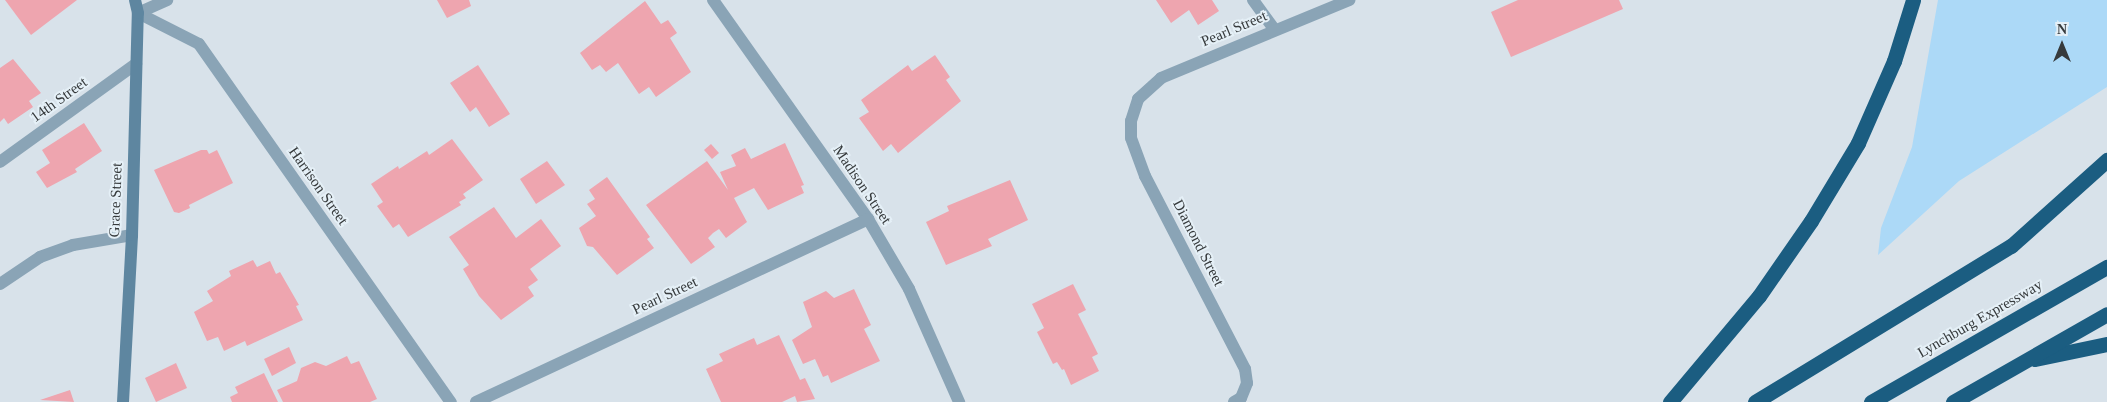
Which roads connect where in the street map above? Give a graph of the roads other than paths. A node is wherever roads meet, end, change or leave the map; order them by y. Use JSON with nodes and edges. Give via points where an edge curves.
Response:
{"nodes":[{"id":1,"x":135,"y":0,"type":"edge"},
{"id":2,"x":167,"y":0,"type":"edge"},
{"id":3,"x":713,"y":0,"type":"edge"},
{"id":4,"x":1253,"y":0,"type":"edge"},
{"id":5,"x":1349,"y":0,"type":"edge"},
{"id":6,"x":1913,"y":0,"type":"edge"},
{"id":7,"x":138,"y":13,"type":"junction"},
{"id":8,"x":1274,"y":29,"type":"junction"},
{"id":9,"x":136,"y":64,"type":"junction"},
{"id":10,"x":1138,"y":99,"type":"joint"},
{"id":11,"x":2107,"y":160,"type":"edge"},
{"id":12,"x":0,"y":162,"type":"edge"},
{"id":13,"x":868,"y":219,"type":"junction"},
{"id":14,"x":132,"y":235,"type":"junction"},
{"id":15,"x":2107,"y":267,"type":"edge"},
{"id":16,"x":0,"y":284,"type":"edge"},
{"id":17,"x":2107,"y":314,"type":"edge"},
{"id":18,"x":2107,"y":344,"type":"edge"},
{"id":19,"x":2021,"y":362,"type":"junction"},
{"id":20,"x":1238,"y":400,"type":"edge"},
{"id":21,"x":123,"y":402,"type":"edge"},
{"id":22,"x":451,"y":402,"type":"edge"},
{"id":23,"x":476,"y":402,"type":"edge"},
{"id":24,"x":959,"y":402,"type":"edge"},
{"id":25,"x":1670,"y":402,"type":"edge"},
{"id":26,"x":1755,"y":402,"type":"edge"},
{"id":27,"x":1871,"y":402,"type":"edge"},
{"id":28,"x":1954,"y":402,"type":"edge"}],
"edges":[{"from":1,"to":7,"type":"main road","name":"Grace Street"},
{"from":2,"to":7,"type":"street"},
{"from":3,"to":13,"type":"street","name":"Madison Street"},
{"from":4,"to":8,"type":"street"},
{"from":5,"to":8,"type":"street","name":"Pearl Street"},
{"from":6,"to":25,"type":"highway","via":[[1894,61],[1858,144],[1811,221],[1759,296]]},
{"from":7,"to":9,"type":"main road","name":"Grace Street"},
{"from":7,"to":22,"type":"street","name":"Harrison Street","via":[[199,44]]},
{"from":8,"to":10,"type":"street","name":"Pearl Street","via":[[1161,78]]},
{"from":9,"to":12,"type":"street","name":"14th Street"},
{"from":9,"to":14,"type":"main road","name":"Grace Street"},
{"from":10,"to":20,"type":"street","name":"Diamond Street","via":[[1131,121],[1131,138],[1145,176],[1245,369],[1247,383]]},
{"from":11,"to":26,"type":"highway","via":[[2011,246]]},
{"from":13,"to":23,"type":"street","name":"Pearl Street"},
{"from":13,"to":24,"type":"street","name":"Madison Street","via":[[909,289]]},
{"from":14,"to":16,"type":"street","via":[[73,245],[40,257]]},
{"from":14,"to":21,"type":"main road","name":"Grace Street"},
{"from":15,"to":27,"type":"highway","name":"Lynchburg Expressway"},
{"from":17,"to":19,"type":"highway"},
{"from":18,"to":19,"type":"highway"},
{"from":19,"to":28,"type":"highway"}]}
